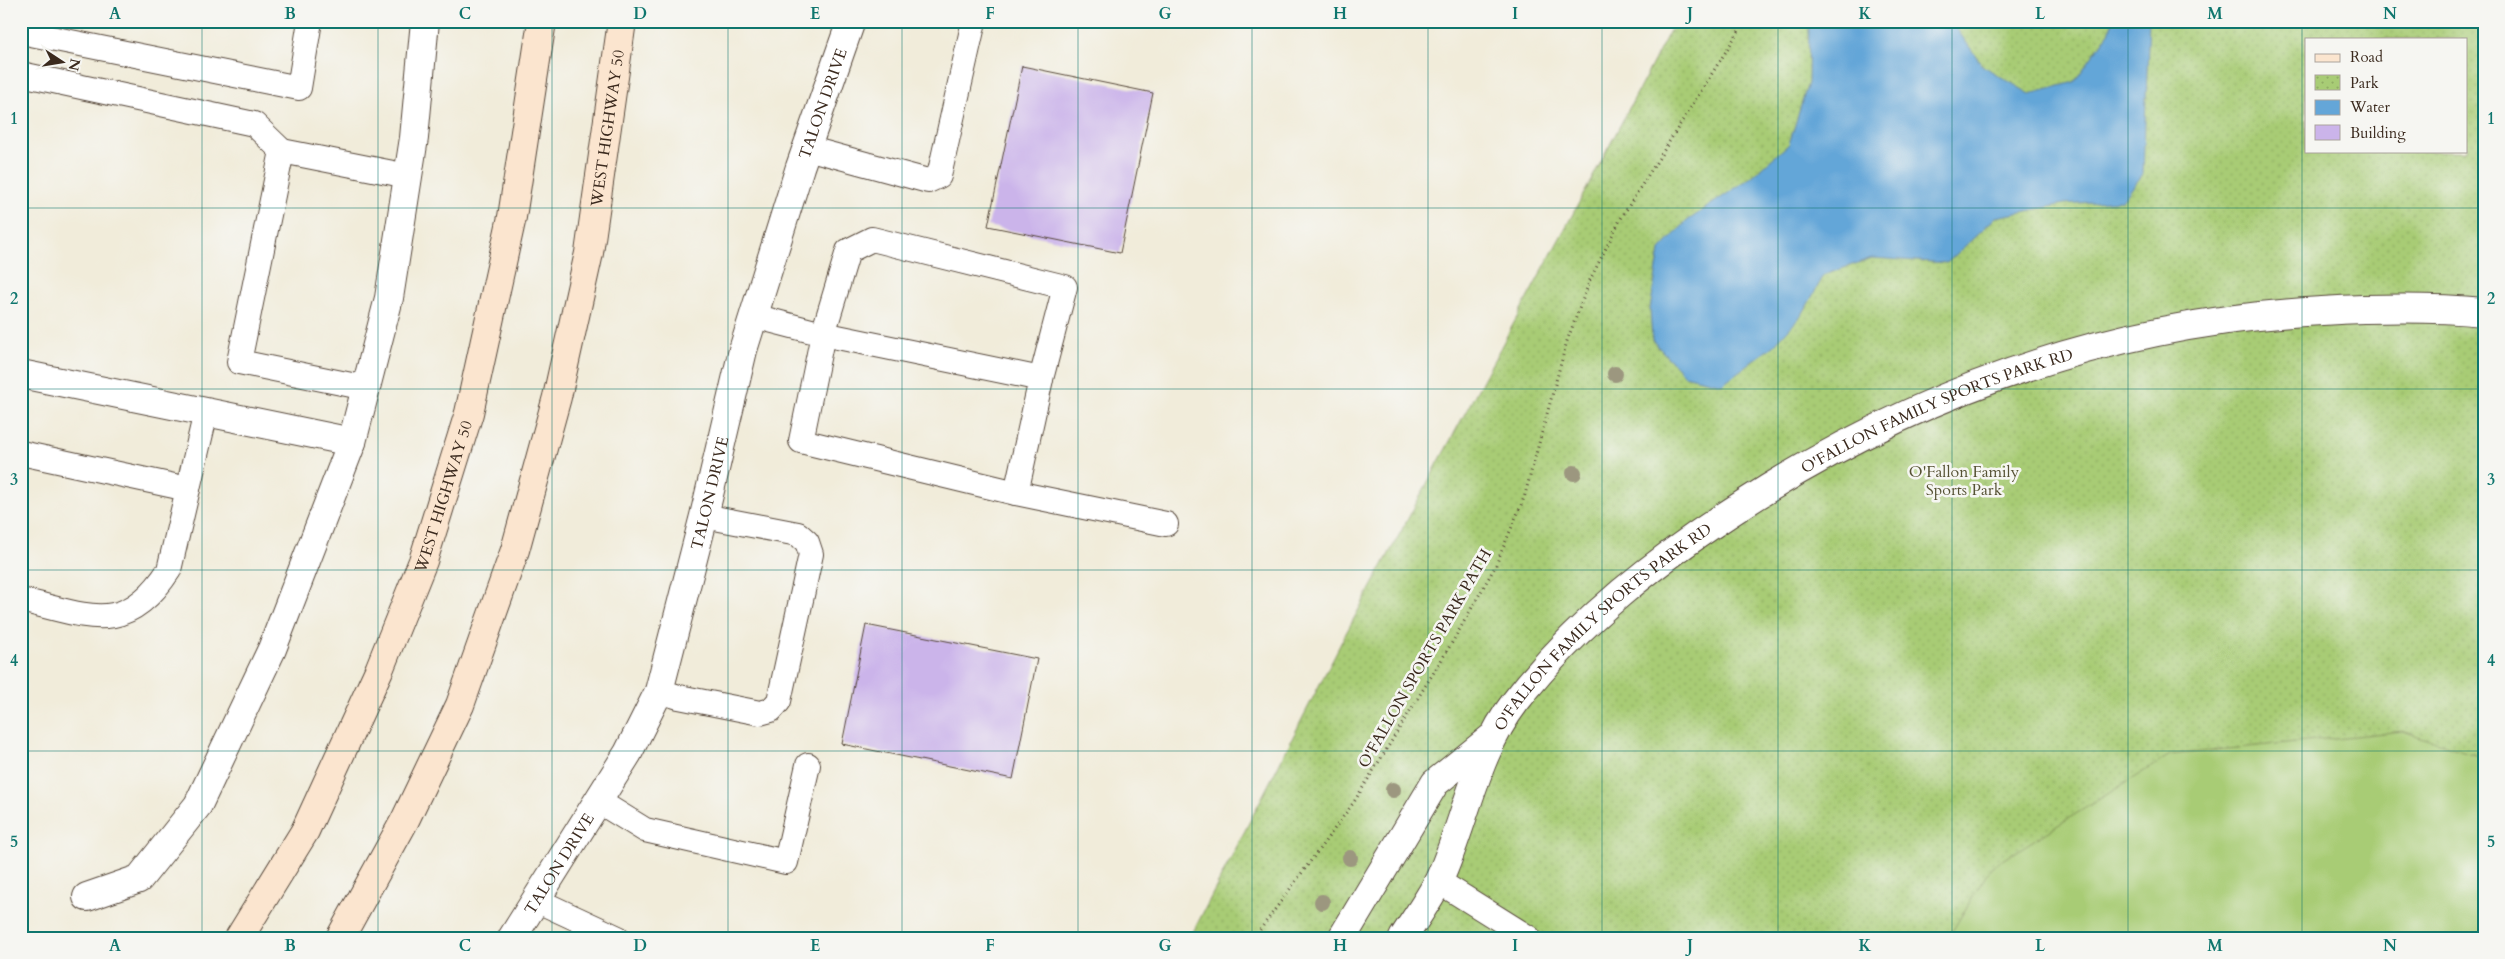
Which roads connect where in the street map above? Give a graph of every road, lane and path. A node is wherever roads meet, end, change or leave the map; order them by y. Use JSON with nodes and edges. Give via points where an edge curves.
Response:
{"nodes":[{"id":1,"x":310,"y":21,"type":"edge"},
{"id":2,"x":425,"y":21,"type":"edge"},
{"id":3,"x":542,"y":21,"type":"edge"},
{"id":4,"x":851,"y":21,"type":"edge"},
{"id":5,"x":974,"y":21,"type":"edge"},
{"id":6,"x":1745,"y":21,"type":"edge"},
{"id":7,"x":622,"y":24,"type":"edge"},
{"id":8,"x":21,"y":32,"type":"edge"},
{"id":9,"x":21,"y":74,"type":"edge"},
{"id":10,"x":807,"y":148,"type":"junction"},
{"id":11,"x":282,"y":151,"type":"junction"},
{"id":12,"x":408,"y":176,"type":"junction"},
{"id":13,"x":2484,"y":312,"type":"edge"},
{"id":14,"x":754,"y":316,"type":"junction"},
{"id":15,"x":824,"y":334,"type":"junction"},
{"id":16,"x":21,"y":374,"type":"edge"},
{"id":17,"x":1041,"y":379,"type":"junction"},
{"id":18,"x":366,"y":388,"type":"junction"},
{"id":19,"x":206,"y":412,"type":"junction"},
{"id":20,"x":352,"y":442,"type":"junction"},
{"id":21,"x":21,"y":453,"type":"edge"},
{"id":22,"x":188,"y":489,"type":"junction"},
{"id":23,"x":1016,"y":493,"type":"junction"},
{"id":24,"x":704,"y":516,"type":"junction"},
{"id":25,"x":1166,"y":524,"type":"dead end"},
{"id":26,"x":21,"y":600,"type":"edge"},
{"id":27,"x":659,"y":691,"type":"junction"},
{"id":28,"x":1491,"y":738,"type":"junction"},
{"id":29,"x":808,"y":765,"type":"dead end"},
{"id":30,"x":598,"y":801,"type":"junction"},
{"id":31,"x":1438,"y":881,"type":"junction"},
{"id":32,"x":88,"y":897,"type":"dead end"},
{"id":33,"x":536,"y":900,"type":"junction"},
{"id":34,"x":240,"y":938,"type":"edge"},
{"id":35,"x":340,"y":938,"type":"edge"},
{"id":36,"x":512,"y":938,"type":"edge"},
{"id":37,"x":618,"y":938,"type":"edge"},
{"id":38,"x":1254,"y":938,"type":"edge"},
{"id":39,"x":1342,"y":938,"type":"edge"},
{"id":40,"x":1403,"y":938,"type":"edge"},
{"id":41,"x":1529,"y":938,"type":"edge"}],
"edges":[{"from":1,"to":8,"type":"lane","via":[[299,88]]},
{"from":2,"to":12,"type":"street"},
{"from":3,"to":34,"type":"main road","name":"WEST HIGHWAY 50","via":[[512,217],[469,413],[423,561],[379,670],[305,831]]},
{"from":4,"to":10,"type":"street","name":"TALON DRIVE"},
{"from":5,"to":10,"type":"lane","via":[[939,176],[934,180]]},
{"from":6,"to":38,"type":"path","name":"O'FALLON SPORTS PARK PATH","via":[[1640,186],[1590,280],[1567,341],[1524,498],[1495,567],[1354,802]]},
{"from":7,"to":35,"type":"main road","name":"WEST HIGHWAY 50","via":[[589,253],[557,397],[515,550],[460,705],[405,820]]},
{"from":9,"to":11,"type":"lane","via":[[254,124]]},
{"from":10,"to":14,"type":"street","name":"TALON DRIVE"},
{"from":11,"to":12,"type":"lane"},
{"from":11,"to":18,"type":"lane","via":[[239,362]]},
{"from":12,"to":18,"type":"street","via":[[389,298]]},
{"from":13,"to":28,"type":"street","name":"O'FALLON FAMILY SPORTS PARK RD","via":[[2445,308],[2262,314],[2162,329],[2085,348],[1967,387],[1879,427],[1791,474],[1707,527],[1638,577],[1571,637],[1515,702]]},
{"from":14,"to":15,"type":"lane"},
{"from":14,"to":24,"type":"street","name":"TALON DRIVE"},
{"from":15,"to":17,"type":"lane"},
{"from":15,"to":17,"type":"lane","via":[[848,251],[872,239],[1065,287]]},
{"from":15,"to":23,"type":"lane","via":[[802,441]]},
{"from":16,"to":19,"type":"street"},
{"from":17,"to":23,"type":"lane"},
{"from":18,"to":20,"type":"street"},
{"from":19,"to":20,"type":"street"},
{"from":19,"to":22,"type":"lane"},
{"from":20,"to":32,"type":"street","via":[[272,650],[198,805],[139,879]]},
{"from":21,"to":22,"type":"lane"},
{"from":22,"to":26,"type":"lane","via":[[169,570],[149,596],[126,613],[108,617],[86,615]]},
{"from":23,"to":25,"type":"lane"},
{"from":24,"to":27,"type":"street","name":"TALON DRIVE"},
{"from":24,"to":27,"type":"lane","via":[[798,534],[807,542],[811,554],[779,701],[771,710],[760,712]]},
{"from":27,"to":30,"type":"street","name":"TALON DRIVE","via":[[628,753]]},
{"from":28,"to":31,"type":"street","name":"O'FALLON FAMILY SPORTS PARK RD"},
{"from":28,"to":39,"type":"street","name":"O'FALLON FAMILY SPORTS PARK RD","via":[[1435,783]]},
{"from":29,"to":30,"type":"lane","via":[[786,862],[644,830]]},
{"from":30,"to":33,"type":"street","name":"TALON DRIVE"},
{"from":31,"to":40,"type":"street","name":"O'FALLON FAMILY SPORTS PARK RD"},
{"from":31,"to":41,"type":"lane"},
{"from":33,"to":36,"type":"street","name":"TALON DRIVE"},
{"from":33,"to":37,"type":"lane"}]}
